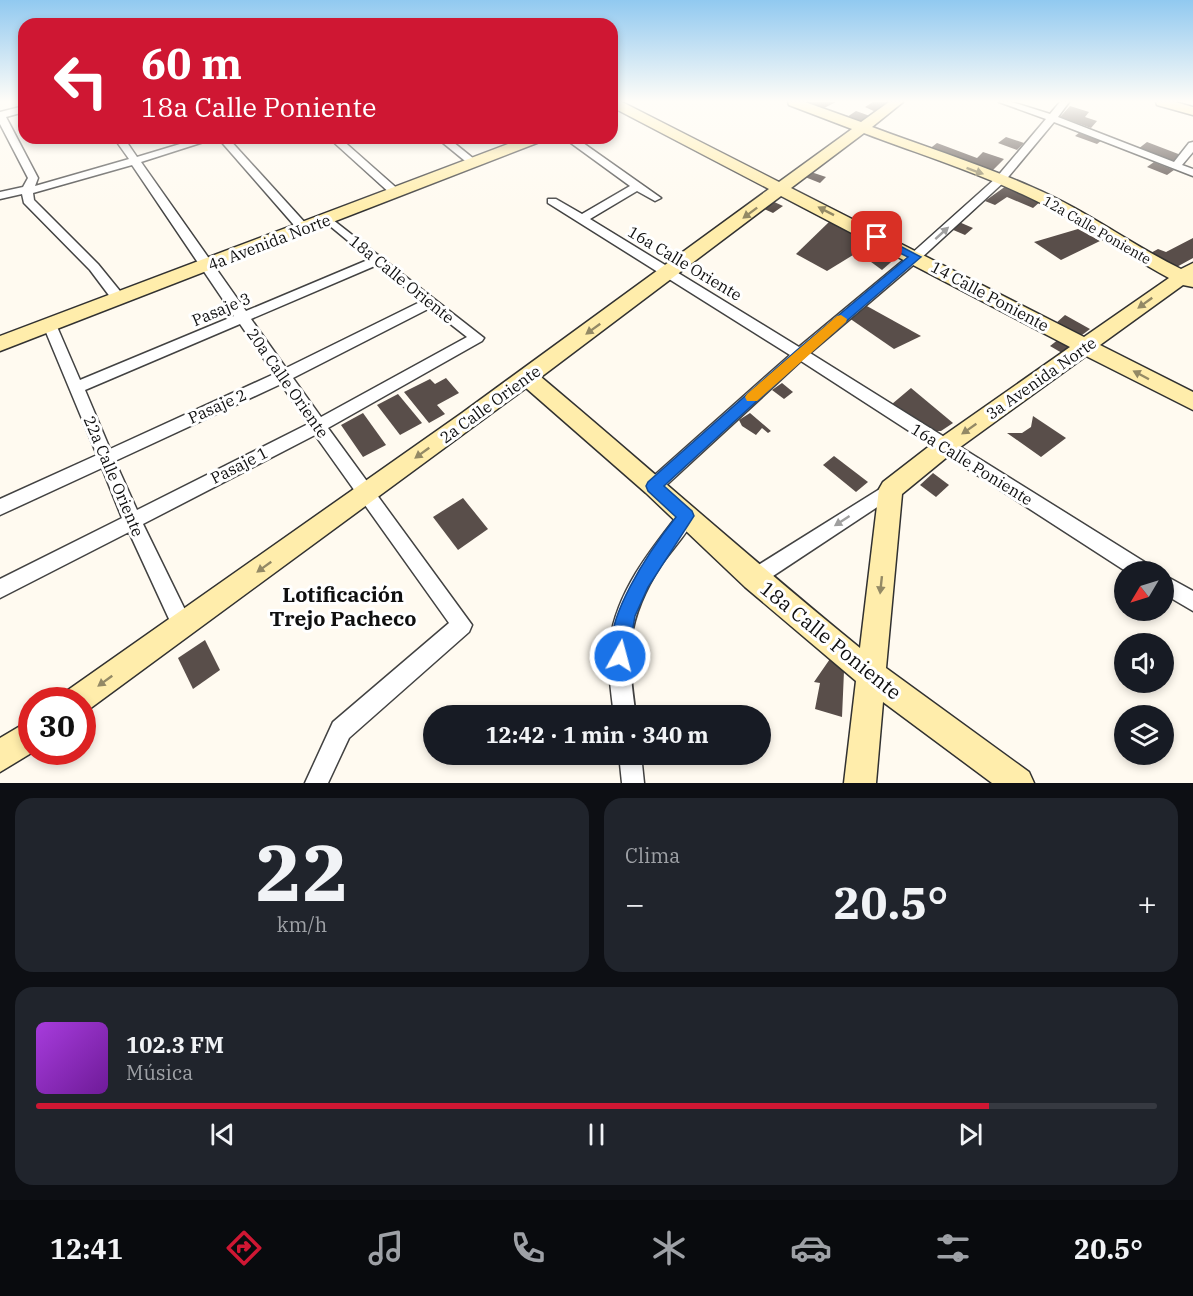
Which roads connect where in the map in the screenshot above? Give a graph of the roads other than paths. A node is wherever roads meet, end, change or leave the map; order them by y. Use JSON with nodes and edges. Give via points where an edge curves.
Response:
{"nodes":[{"id":1,"x":12,"y":139,"type":"edge"},
{"id":2,"x":684,"y":139,"type":"edge"},
{"id":3,"x":847,"y":139,"type":"edge"},
{"id":4,"x":889,"y":139,"type":"edge"},
{"id":5,"x":1035,"y":139,"type":"edge"},
{"id":6,"x":1106,"y":139,"type":"edge"},
{"id":7,"x":123,"y":144,"type":"edge"},
{"id":8,"x":192,"y":144,"type":"edge"},
{"id":9,"x":228,"y":144,"type":"edge"},
{"id":10,"x":341,"y":144,"type":"edge"},
{"id":11,"x":450,"y":144,"type":"edge"},
{"id":12,"x":521,"y":144,"type":"edge"},
{"id":13,"x":577,"y":144,"type":"edge"},
{"id":14,"x":1193,"y":145,"type":"edge"},
{"id":15,"x":135,"y":162,"type":"junction"},
{"id":16,"x":474,"y":162,"type":"junction"},
{"id":17,"x":1176,"y":166,"type":"junction"},
{"id":18,"x":1193,"y":173,"type":"edge"},
{"id":19,"x":1000,"y":180,"type":"junction"},
{"id":20,"x":636,"y":187,"type":"junction"},
{"id":21,"x":782,"y":189,"type":"junction"},
{"id":22,"x":27,"y":191,"type":"junction"},
{"id":23,"x":396,"y":193,"type":"junction"},
{"id":24,"x":0,"y":196,"type":"edge"},
{"id":25,"x":655,"y":198,"type":"dead end"},
{"id":26,"x":552,"y":201,"type":"dead end"},
{"id":27,"x":328,"y":219,"type":"junction"},
{"id":28,"x":582,"y":219,"type":"junction"},
{"id":29,"x":304,"y":229,"type":"junction"},
{"id":30,"x":915,"y":257,"type":"junction"},
{"id":31,"x":378,"y":260,"type":"junction"},
{"id":32,"x":207,"y":266,"type":"junction"},
{"id":33,"x":669,"y":273,"type":"junction"},
{"id":34,"x":1189,"y":276,"type":"edge"},
{"id":35,"x":119,"y":299,"type":"junction"},
{"id":36,"x":431,"y":302,"type":"junction"},
{"id":37,"x":243,"y":318,"type":"junction"},
{"id":38,"x":50,"y":326,"type":"junction"},
{"id":39,"x":477,"y":338,"type":"joint"},
{"id":40,"x":0,"y":345,"type":"edge"},
{"id":41,"x":1086,"y":346,"type":"junction"},
{"id":42,"x":801,"y":353,"type":"junction"},
{"id":43,"x":284,"y":376,"type":"junction"},
{"id":44,"x":527,"y":377,"type":"junction"},
{"id":45,"x":76,"y":388,"type":"junction"},
{"id":46,"x":1193,"y":402,"type":"edge"},
{"id":47,"x":318,"y":426,"type":"junction"},
{"id":48,"x":944,"y":447,"type":"junction"},
{"id":49,"x":106,"y":457,"type":"junction"},
{"id":50,"x":654,"y":486,"type":"junction"},
{"id":51,"x":891,"y":489,"type":"junction"},
{"id":52,"x":365,"y":494,"type":"junction"},
{"id":53,"x":0,"y":507,"type":"edge"},
{"id":54,"x":687,"y":516,"type":"junction"},
{"id":55,"x":132,"y":520,"type":"junction"},
{"id":56,"x":1126,"y":561,"type":"edge"},
{"id":57,"x":754,"y":578,"type":"junction"},
{"id":58,"x":0,"y":589,"type":"edge"},
{"id":59,"x":1174,"y":590,"type":"edge"},
{"id":60,"x":1193,"y":602,"type":"edge"},
{"id":61,"x":182,"y":625,"type":"junction"},
{"id":62,"x":870,"y":674,"type":"junction"},
{"id":63,"x":96,"y":687,"type":"edge"},
{"id":64,"x":624,"y":705,"type":"edge"},
{"id":65,"x":18,"y":744,"type":"edge"},
{"id":66,"x":0,"y":756,"type":"edge"},
{"id":67,"x":631,"y":765,"type":"edge"},
{"id":68,"x":316,"y":783,"type":"edge"},
{"id":69,"x":633,"y":783,"type":"edge"},
{"id":70,"x":860,"y":783,"type":"edge"},
{"id":71,"x":1018,"y":783,"type":"edge"}],
"edges":[{"from":1,"to":22,"type":"street","via":[[33,178]]},
{"from":2,"to":21,"type":"street","name":"14 Calle Poniente"},
{"from":3,"to":21,"type":"street","name":"2a Calle Oriente"},
{"from":4,"to":19,"type":"street","name":"12a Calle Poniente","one_way":true},
{"from":5,"to":19,"type":"street"},
{"from":6,"to":17,"type":"street"},
{"from":7,"to":15,"type":"street","name":"20a Calle Oriente"},
{"from":8,"to":15,"type":"street"},
{"from":9,"to":29,"type":"street"},
{"from":10,"to":23,"type":"street"},
{"from":11,"to":16,"type":"street"},
{"from":12,"to":16,"type":"street","name":"4a Avenida Norte"},
{"from":13,"to":20,"type":"street"},
{"from":14,"to":17,"type":"street"},
{"from":15,"to":22,"type":"street"},
{"from":15,"to":32,"type":"street","name":"20a Calle Oriente"},
{"from":16,"to":23,"type":"street","name":"4a Avenida Norte"},
{"from":17,"to":18,"type":"street"},
{"from":30,"to":19,"type":"street","one_way":true},
{"from":19,"to":34,"type":"street","name":"12a Calle Poniente","via":[[1070,212],[1141,256]]},
{"from":20,"to":25,"type":"street"},
{"from":20,"to":28,"type":"street"},
{"from":30,"to":21,"type":"street","name":"14 Calle Poniente","one_way":true},
{"from":21,"to":33,"type":"street","name":"2a Calle Oriente","one_way":true},
{"from":22,"to":24,"type":"street"},
{"from":22,"to":35,"type":"street","via":[[28,201],[94,267]]},
{"from":23,"to":27,"type":"street","name":"4a Avenida Norte"},
{"from":26,"to":28,"type":"street","name":"16a Calle Oriente"},
{"from":27,"to":29,"type":"street","name":"4a Avenida Norte"},
{"from":27,"to":31,"type":"street","name":"18a Calle Oriente"},
{"from":28,"to":33,"type":"street","name":"16a Calle Oriente"},
{"from":29,"to":32,"type":"street","name":"4a Avenida Norte"},
{"from":30,"to":41,"type":"street","name":"14 Calle Poniente"},
{"from":30,"to":42,"type":"street"},
{"from":31,"to":36,"type":"street","name":"18a Calle Oriente"},
{"from":31,"to":37,"type":"street","name":"Pasaje 3"},
{"from":32,"to":35,"type":"street","name":"4a Avenida Norte"},
{"from":32,"to":37,"type":"street","name":"20a Calle Oriente"},
{"from":33,"to":42,"type":"street","name":"16a Calle Oriente"},
{"from":33,"to":44,"type":"street","name":"2a Calle Oriente","one_way":true},
{"from":34,"to":41,"type":"street","name":"3a Avenida Norte","one_way":true},
{"from":35,"to":38,"type":"street","name":"4a Avenida Norte"},
{"from":36,"to":39,"type":"street","name":"18a Calle Oriente"},
{"from":36,"to":43,"type":"street","name":"Pasaje 2"},
{"from":37,"to":43,"type":"street","name":"20a Calle Oriente"},
{"from":37,"to":45,"type":"street","name":"Pasaje 3"},
{"from":38,"to":40,"type":"street","name":"4a Avenida Norte"},
{"from":38,"to":45,"type":"street","name":"22a Calle Oriente"},
{"from":39,"to":47,"type":"street","name":"Pasaje 1"},
{"from":46,"to":41,"type":"street","name":"14 Calle Poniente","one_way":true},
{"from":41,"to":48,"type":"street","name":"3a Avenida Norte","one_way":true},
{"from":42,"to":48,"type":"street","name":"16a Calle Poniente"},
{"from":42,"to":50,"type":"street"},
{"from":43,"to":47,"type":"street","name":"20a Calle Oriente"},
{"from":43,"to":49,"type":"street","name":"Pasaje 2"},
{"from":44,"to":50,"type":"street"},
{"from":44,"to":52,"type":"street","name":"2a Calle Oriente","one_way":true},
{"from":45,"to":49,"type":"street","name":"22a Calle Oriente"},
{"from":47,"to":52,"type":"street","name":"20a Calle Oriente"},
{"from":47,"to":55,"type":"street","name":"Pasaje 1"},
{"from":48,"to":51,"type":"street","name":"3a Avenida Norte"},
{"from":48,"to":56,"type":"street","name":"16a Calle Poniente"},
{"from":49,"to":53,"type":"street","name":"Pasaje 2"},
{"from":49,"to":55,"type":"street","name":"22a Calle Oriente"},
{"from":50,"to":54,"type":"street","name":"18a Calle Poniente"},
{"from":51,"to":57,"type":"street","name":"3a Avenida Norte","one_way":true},
{"from":51,"to":62,"type":"street","one_way":true},
{"from":52,"to":61,"type":"street","name":"2a Calle Oriente","one_way":true},
{"from":52,"to":68,"type":"street","name":"20a Calle Oriente","via":[[462,625],[341,729]]},
{"from":54,"to":57,"type":"street","name":"18a Calle Poniente"},
{"from":54,"to":64,"type":"street","via":[[642,581],[626,615],[620,640]]},
{"from":55,"to":58,"type":"street","name":"Pasaje 1"},
{"from":55,"to":61,"type":"street","name":"22a Calle Oriente"},
{"from":57,"to":62,"type":"street","name":"18a Calle Poniente"},
{"from":59,"to":60,"type":"street"},
{"from":61,"to":63,"type":"street","name":"2a Calle Oriente","one_way":true},
{"from":62,"to":70,"type":"street"},
{"from":62,"to":71,"type":"street","name":"18a Calle Poniente"},
{"from":65,"to":66,"type":"street"},
{"from":67,"to":69,"type":"street"}]}
